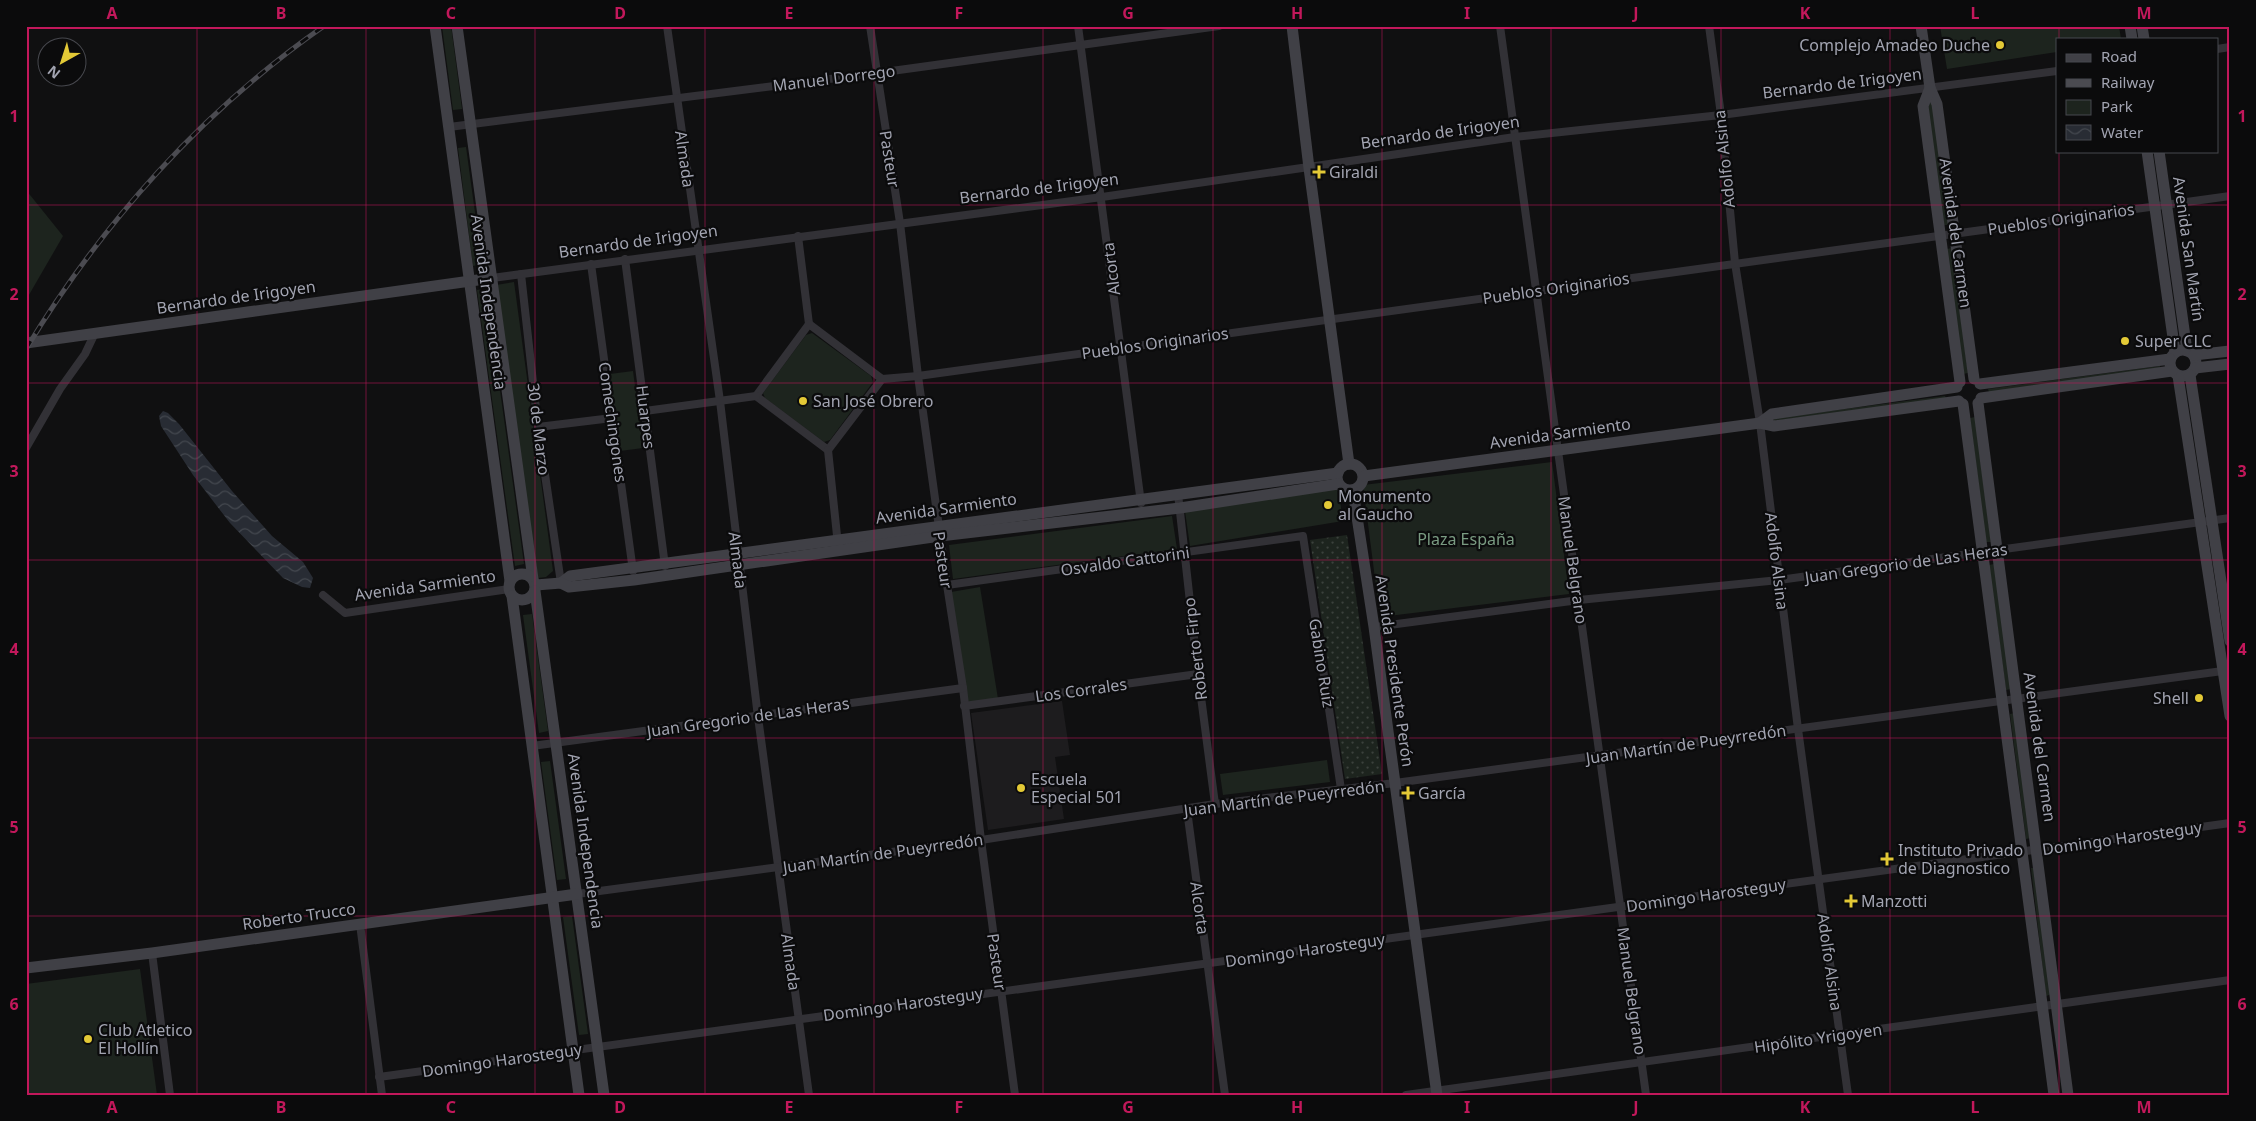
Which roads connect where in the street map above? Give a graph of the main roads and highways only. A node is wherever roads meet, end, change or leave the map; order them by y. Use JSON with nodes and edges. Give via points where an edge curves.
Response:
{"nodes":[{"id":1,"x":435,"y":26,"type":"edge"},
{"id":2,"x":457,"y":26,"type":"edge"},
{"id":3,"x":1292,"y":26,"type":"edge"},
{"id":4,"x":1921,"y":26,"type":"edge"},
{"id":5,"x":1930,"y":88,"type":"junction"},
{"id":6,"x":2147,"y":152,"type":"edge"},
{"id":7,"x":2159,"y":152,"type":"edge"},
{"id":8,"x":492,"y":278,"type":"junction"},
{"id":9,"x":470,"y":281,"type":"junction"},
{"id":10,"x":26,"y":343,"type":"edge"},
{"id":11,"x":2230,"y":351,"type":"edge"},
{"id":12,"x":2181,"y":354,"type":"junction"},
{"id":13,"x":2230,"y":364,"type":"edge"},
{"id":14,"x":2184,"y":372,"type":"junction"},
{"id":15,"x":1977,"y":382,"type":"junction"},
{"id":16,"x":1958,"y":384,"type":"junction"},
{"id":17,"x":1980,"y":401,"type":"junction"},
{"id":18,"x":1961,"y":403,"type":"junction"},
{"id":19,"x":1760,"y":423,"type":"junction"},
{"id":20,"x":1349,"y":464,"type":"junction"},
{"id":21,"x":1364,"y":476,"type":"junction"},
{"id":22,"x":1338,"y":478,"type":"junction"},
{"id":23,"x":1353,"y":491,"type":"junction"},
{"id":24,"x":2205,"y":521,"type":"junction"},
{"id":25,"x":939,"y":531,"type":"junction"},
{"id":26,"x":738,"y":558,"type":"junction"},
{"id":27,"x":561,"y":583,"type":"junction"},
{"id":28,"x":535,"y":585,"type":"junction"},
{"id":29,"x":510,"y":589,"type":"junction"},
{"id":30,"x":2230,"y":641,"type":"edge"},
{"id":31,"x":2227,"y":670,"type":"edge"},
{"id":32,"x":2230,"y":716,"type":"edge"},
{"id":33,"x":576,"y":894,"type":"junction"},
{"id":34,"x":552,"y":898,"type":"junction"},
{"id":35,"x":26,"y":968,"type":"edge"},
{"id":36,"x":1437,"y":1093,"type":"edge"},
{"id":37,"x":579,"y":1095,"type":"edge"},
{"id":38,"x":604,"y":1095,"type":"edge"},
{"id":39,"x":2054,"y":1095,"type":"edge"},
{"id":40,"x":2068,"y":1095,"type":"edge"}],
"edges":[{"from":1,"to":9,"type":"main road","name":"Avenida Independencia"},
{"from":2,"to":8,"type":"main road","name":"Avenida Independencia"},
{"from":3,"to":20,"type":"main road"},
{"from":4,"to":5,"type":"main road","name":"Avenida del Carmen"},
{"from":5,"to":15,"type":"main road","name":"Avenida del Carmen","via":[[1937,104]]},
{"from":5,"to":16,"type":"main road","name":"Avenida del Carmen","via":[[1923,106]]},
{"from":6,"to":12,"type":"main road","name":"Avenida San Martín"},
{"from":7,"to":12,"type":"main road","name":"Avenida San Martín"},
{"from":8,"to":9,"type":"main road","name":"Bernardo de Irigoyen"},
{"from":8,"to":28,"type":"main road","name":"Avenida Independencia"},
{"from":9,"to":10,"type":"main road","name":"Bernardo de Irigoyen"},
{"from":9,"to":29,"type":"main road","name":"Avenida Independencia"},
{"from":11,"to":12,"type":"main road"},
{"from":12,"to":14,"type":"main road"},
{"from":12,"to":14,"type":"main road","via":[[2169,364]]},
{"from":12,"to":15,"type":"main road"},
{"from":13,"to":14,"type":"main road"},
{"from":14,"to":17,"type":"main road"},
{"from":14,"to":24,"type":"main road"},
{"from":15,"to":16,"type":"main road","via":[[1966,379]]},
{"from":15,"to":17,"type":"main road","via":[[1983,391]]},
{"from":16,"to":18,"type":"main road","via":[[1956,396]]},
{"from":16,"to":19,"type":"main road","name":"Avenida Sarmiento","via":[[1772,414]]},
{"from":17,"to":18,"type":"main road","via":[[1969,406]]},
{"from":17,"to":40,"type":"main road","name":"Avenida del Carmen"},
{"from":18,"to":19,"type":"main road","name":"Avenida Sarmiento","via":[[1774,426]]},
{"from":18,"to":39,"type":"main road","name":"Avenida del Carmen"},
{"from":19,"to":21,"type":"main road","name":"Avenida Sarmiento"},
{"from":20,"to":21,"type":"main road","via":[[1360,468]]},
{"from":20,"to":22,"type":"main road","via":[[1340,468]]},
{"from":21,"to":23,"type":"main road","via":[[1362,484]]},
{"from":22,"to":23,"type":"main road","via":[[1345,490]]},
{"from":22,"to":25,"type":"main road","name":"Avenida Sarmiento","via":[[1140,499]]},
{"from":22,"to":25,"type":"main road","name":"Avenida Sarmiento","via":[[1180,508]]},
{"from":23,"to":36,"type":"main road","name":"Avenida Presidente Perón"},
{"from":24,"to":30,"type":"main road"},
{"from":24,"to":31,"type":"main road"},
{"from":25,"to":26,"type":"main road","name":"Avenida Sarmiento","via":[[837,539]]},
{"from":25,"to":26,"type":"main road","name":"Avenida Sarmiento","via":[[839,552]]},
{"from":26,"to":27,"type":"main road","name":"Avenida Sarmiento","via":[[665,563],[570,576]]},
{"from":26,"to":27,"type":"main road","name":"Avenida Sarmiento","via":[[634,580],[569,587]]},
{"from":27,"to":28,"type":"main road","name":"Avenida Sarmiento"},
{"from":28,"to":29,"type":"main road","via":[[523,574],[516,575]]},
{"from":28,"to":29,"type":"main road","via":[[526,600],[518,600]]},
{"from":28,"to":33,"type":"main road","name":"Avenida Independencia"},
{"from":29,"to":34,"type":"main road","name":"Avenida Independencia"},
{"from":31,"to":32,"type":"main road"},
{"from":33,"to":34,"type":"main road","name":"Roberto Trucco"},
{"from":33,"to":38,"type":"main road","name":"Avenida Independencia"},
{"from":34,"to":35,"type":"main road","name":"Roberto Trucco"},
{"from":34,"to":37,"type":"main road","name":"Avenida Independencia"}]}
